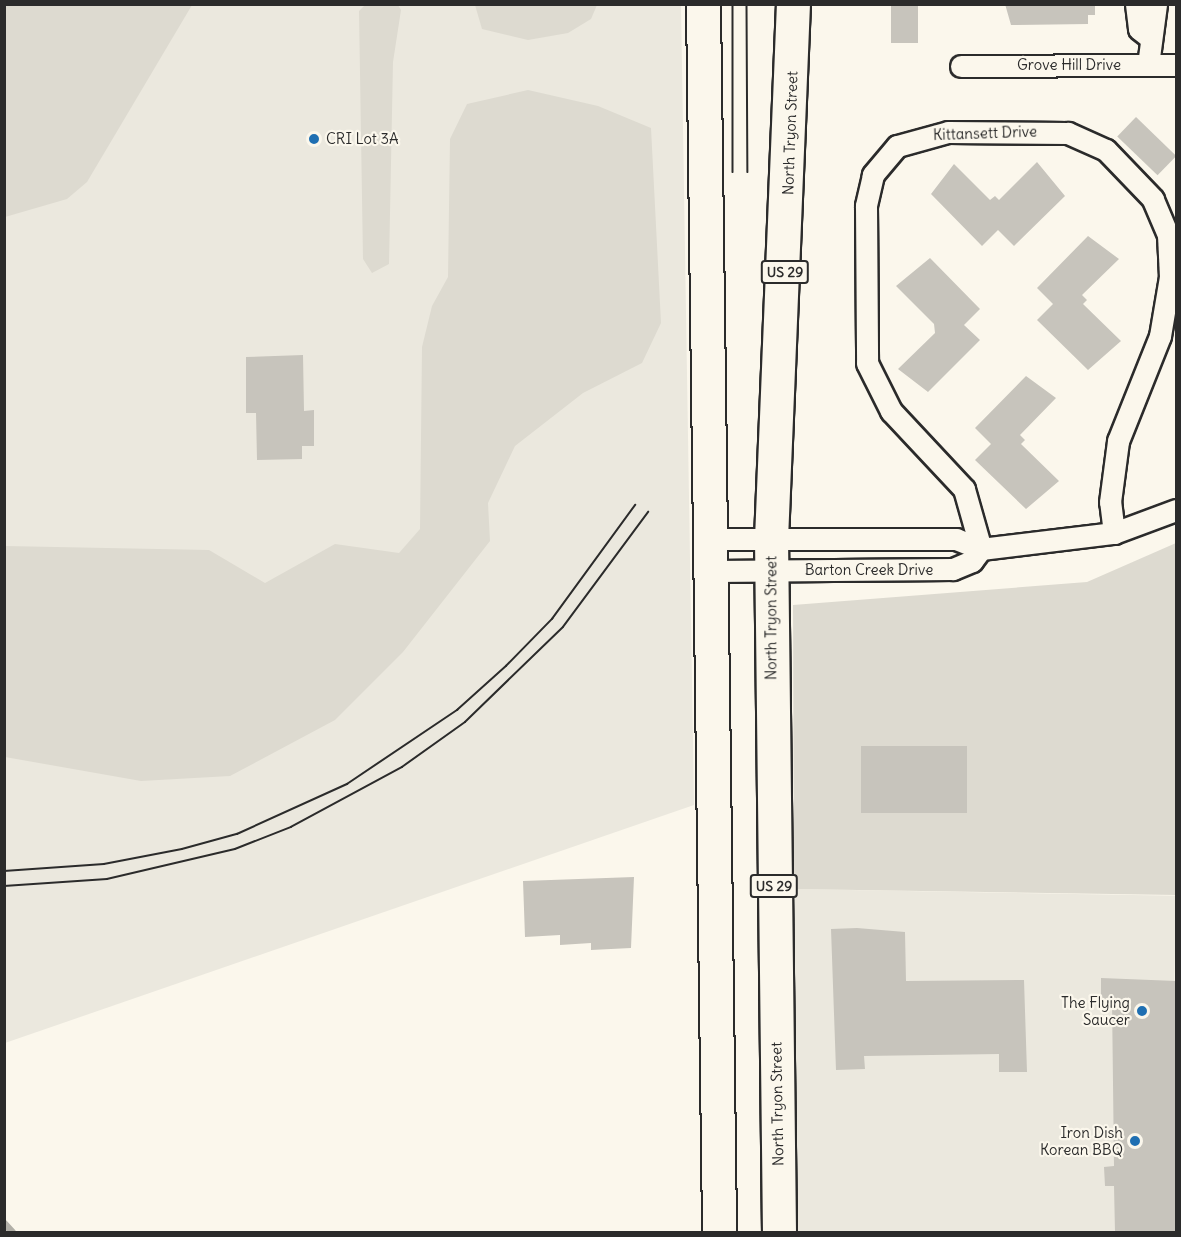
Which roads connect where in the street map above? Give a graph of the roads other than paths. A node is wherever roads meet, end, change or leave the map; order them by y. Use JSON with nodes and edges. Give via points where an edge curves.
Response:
{"nodes":[{"id":1,"x":703,"y":4,"type":"edge"},
{"id":2,"x":793,"y":4,"type":"edge"},
{"id":3,"x":1136,"y":4,"type":"edge"},
{"id":4,"x":1156,"y":4,"type":"edge"},
{"id":5,"x":1148,"y":36,"type":"junction"},
{"id":6,"x":1148,"y":65,"type":"junction"},
{"id":7,"x":1176,"y":65,"type":"edge"},
{"id":8,"x":961,"y":66,"type":"dead end"},
{"id":9,"x":1176,"y":510,"type":"edge"},
{"id":10,"x":1114,"y":532,"type":"junction"},
{"id":11,"x":981,"y":549,"type":"junction"},
{"id":12,"x":713,"y":555,"type":"junction"},
{"id":13,"x":771,"y":555,"type":"junction"},
{"id":14,"x":719,"y":1233,"type":"edge"},
{"id":15,"x":779,"y":1233,"type":"edge"}],
"edges":[{"from":1,"to":12,"type":"main road"},
{"from":2,"to":13,"type":"main road","name":"North Tryon Street","number":"US 29"},
{"from":3,"to":5,"type":"street","via":[[1139,29]]},
{"from":4,"to":5,"type":"street","via":[[1156,27]]},
{"from":5,"to":6,"type":"street"},
{"from":6,"to":7,"type":"street","name":"Grove Hill Drive"},
{"from":6,"to":8,"type":"street","name":"Grove Hill Drive"},
{"from":9,"to":10,"type":"street","name":"Barton Creek Drive"},
{"from":10,"to":11,"type":"street","name":"Barton Creek Drive"},
{"from":10,"to":11,"type":"street","name":"Kittansett Drive","via":[[1110,502],[1118,441],[1153,356],[1166,309],[1170,254],[1162,218],[1128,169],[1085,138],[1056,131],[934,134],[888,153],[869,187],[867,363],[891,411],[964,489]]},
{"from":11,"to":13,"type":"street","name":"Barton Creek Drive","via":[[956,538]]},
{"from":11,"to":13,"type":"street","name":"Barton Creek Drive","via":[[972,561],[953,569]]},
{"from":12,"to":13,"type":"street","name":"Barton Creek Drive"},
{"from":12,"to":13,"type":"street","name":"Barton Creek Drive"},
{"from":12,"to":14,"type":"main road"},
{"from":13,"to":15,"type":"main road","name":"North Tryon Street","number":"US 29"}]}
